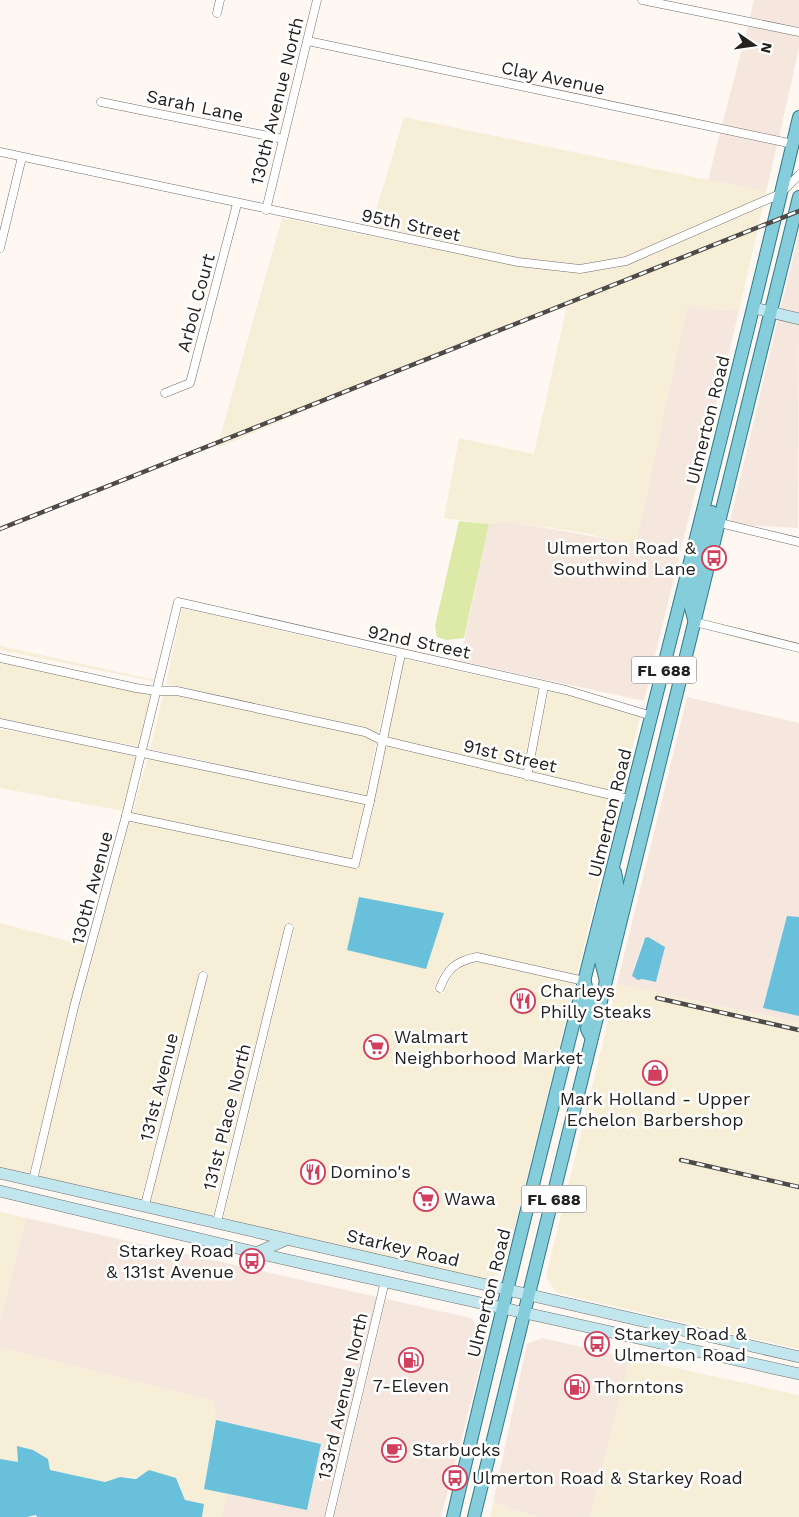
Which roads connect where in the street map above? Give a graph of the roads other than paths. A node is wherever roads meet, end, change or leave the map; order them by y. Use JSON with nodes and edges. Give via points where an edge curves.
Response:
{"nodes":[{"id":1,"x":220,"y":0,"type":"edge"},
{"id":2,"x":318,"y":0,"type":"edge"},
{"id":3,"x":642,"y":0,"type":"edge"},
{"id":4,"x":217,"y":13,"type":"dead end"},
{"id":5,"x":799,"y":32,"type":"edge"},
{"id":6,"x":308,"y":41,"type":"junction"},
{"id":7,"x":102,"y":102,"type":"dead end"},
{"id":8,"x":799,"y":117,"type":"edge"},
{"id":9,"x":282,"y":139,"type":"junction"},
{"id":10,"x":793,"y":144,"type":"junction"},
{"id":11,"x":0,"y":152,"type":"edge"},
{"id":12,"x":22,"y":157,"type":"junction"},
{"id":13,"x":799,"y":175,"type":"edge"},
{"id":14,"x":780,"y":194,"type":"junction"},
{"id":15,"x":799,"y":197,"type":"edge"},
{"id":16,"x":237,"y":204,"type":"junction"},
{"id":17,"x":266,"y":210,"type":"junction"},
{"id":18,"x":0,"y":248,"type":"edge"},
{"id":19,"x":754,"y":308,"type":"junction"},
{"id":20,"x":772,"y":313,"type":"junction"},
{"id":21,"x":799,"y":319,"type":"edge"},
{"id":22,"x":165,"y":393,"type":"dead end"},
{"id":23,"x":712,"y":480,"type":"junction"},
{"id":24,"x":720,"y":523,"type":"junction"},
{"id":25,"x":799,"y":542,"type":"edge"},
{"id":26,"x":178,"y":602,"type":"joint"},
{"id":27,"x":695,"y":622,"type":"junction"},
{"id":28,"x":799,"y":648,"type":"edge"},
{"id":29,"x":401,"y":654,"type":"junction"},
{"id":30,"x":0,"y":658,"type":"edge"},
{"id":31,"x":544,"y":686,"type":"junction"},
{"id":32,"x":156,"y":691,"type":"junction"},
{"id":33,"x":652,"y":716,"type":"junction"},
{"id":34,"x":0,"y":722,"type":"edge"},
{"id":35,"x":381,"y":740,"type":"junction"},
{"id":36,"x":140,"y":753,"type":"junction"},
{"id":37,"x":527,"y":776,"type":"junction"},
{"id":38,"x":632,"y":800,"type":"junction"},
{"id":39,"x":370,"y":801,"type":"junction"},
{"id":40,"x":126,"y":816,"type":"junction"},
{"id":41,"x":643,"y":835,"type":"junction"},
{"id":42,"x":614,"y":867,"type":"junction"},
{"id":43,"x":289,"y":928,"type":"dead end"},
{"id":44,"x":203,"y":976,"type":"dead end"},
{"id":45,"x":584,"y":982,"type":"junction"},
{"id":46,"x":606,"y":984,"type":"junction"},
{"id":47,"x":440,"y":988,"type":"dead end"},
{"id":48,"x":592,"y":1040,"type":"junction"},
{"id":49,"x":0,"y":1173,"type":"edge"},
{"id":50,"x":32,"y":1180,"type":"junction"},
{"id":51,"x":0,"y":1186,"type":"edge"},
{"id":52,"x":0,"y":1191,"type":"edge"},
{"id":53,"x":46,"y":1201,"type":"junction"},
{"id":54,"x":145,"y":1206,"type":"junction"},
{"id":55,"x":217,"y":1222,"type":"junction"},
{"id":56,"x":288,"y":1238,"type":"junction"},
{"id":57,"x":258,"y":1252,"type":"junction"},
{"id":58,"x":385,"y":1281,"type":"junction"},
{"id":59,"x":507,"y":1290,"type":"junction"},
{"id":60,"x":529,"y":1295,"type":"junction"},
{"id":61,"x":503,"y":1308,"type":"junction"},
{"id":62,"x":525,"y":1313,"type":"junction"},
{"id":63,"x":799,"y":1357,"type":"edge"},
{"id":64,"x":799,"y":1374,"type":"edge"},
{"id":65,"x":329,"y":1517,"type":"edge"},
{"id":66,"x":453,"y":1517,"type":"edge"},
{"id":67,"x":474,"y":1517,"type":"edge"}],
"edges":[{"from":1,"to":4,"type":"street"},
{"from":2,"to":6,"type":"street","name":"130th Avenue North"},
{"from":3,"to":5,"type":"street"},
{"from":6,"to":9,"type":"street","name":"130th Avenue North"},
{"from":6,"to":10,"type":"street","name":"Clay Avenue"},
{"from":7,"to":9,"type":"street","name":"Sarah Lane"},
{"from":8,"to":10,"type":"main road","name":"Ulmerton Road","number":"FL 688"},
{"from":9,"to":17,"type":"street","name":"130th Avenue North"},
{"from":10,"to":14,"type":"main road","name":"Ulmerton Road","number":"FL 688"},
{"from":11,"to":12,"type":"street","name":"95th Street"},
{"from":12,"to":16,"type":"street","name":"95th Street"},
{"from":12,"to":18,"type":"street"},
{"from":13,"to":14,"type":"street","name":"95th Street"},
{"from":14,"to":17,"type":"street","name":"95th Street","via":[[626,261],[580,269],[518,262]]},
{"from":14,"to":19,"type":"main road","name":"Ulmerton Road","number":"FL 688"},
{"from":15,"to":20,"type":"main road","name":"Ulmerton Road","number":"FL 688"},
{"from":16,"to":17,"type":"street","name":"95th Street"},
{"from":16,"to":22,"type":"street","name":"Arbol Court","via":[[190,383]]},
{"from":19,"to":20,"type":"main road"},
{"from":19,"to":23,"type":"main road","name":"Ulmerton Road","number":"FL 688"},
{"from":20,"to":21,"type":"main road"},
{"from":20,"to":24,"type":"main road","name":"Ulmerton Road","number":"FL 688"},
{"from":23,"to":27,"type":"main road","via":[[717,491],[691,600]]},
{"from":23,"to":33,"type":"main road","name":"Ulmerton Road","number":"FL 688"},
{"from":24,"to":25,"type":"street"},
{"from":24,"to":27,"type":"main road","name":"Ulmerton Road","number":"FL 688"},
{"from":26,"to":29,"type":"street","name":"92nd Street"},
{"from":26,"to":32,"type":"street","name":"130th Avenue"},
{"from":27,"to":28,"type":"street"},
{"from":27,"to":41,"type":"main road","name":"Ulmerton Road","number":"FL 688"},
{"from":29,"to":31,"type":"street","name":"92nd Street"},
{"from":29,"to":35,"type":"street"},
{"from":30,"to":32,"type":"street","name":"91st Street"},
{"from":31,"to":33,"type":"street","name":"92nd Street"},
{"from":31,"to":37,"type":"street"},
{"from":32,"to":35,"type":"street","name":"91st Street","via":[[177,690],[365,732]]},
{"from":32,"to":36,"type":"street","name":"130th Avenue"},
{"from":33,"to":38,"type":"main road","name":"Ulmerton Road","number":"FL 688"},
{"from":33,"to":41,"type":"main road","via":[[656,739],[636,816]]},
{"from":34,"to":36,"type":"street"},
{"from":35,"to":37,"type":"street","name":"91st Street"},
{"from":35,"to":39,"type":"street"},
{"from":36,"to":39,"type":"street"},
{"from":36,"to":40,"type":"street","name":"130th Avenue"},
{"from":37,"to":38,"type":"street","name":"91st Street"},
{"from":38,"to":42,"type":"main road","name":"Ulmerton Road","number":"FL 688"},
{"from":39,"to":40,"type":"street","via":[[354,864]]},
{"from":40,"to":50,"type":"street","name":"130th Avenue","via":[[74,1007]]},
{"from":41,"to":46,"type":"main road","name":"Ulmerton Road","number":"FL 688"},
{"from":42,"to":45,"type":"main road","name":"Ulmerton Road","number":"FL 688"},
{"from":42,"to":46,"type":"main road","via":[[618,889],[602,961]]},
{"from":43,"to":55,"type":"street","name":"131st Place North"},
{"from":44,"to":54,"type":"street","name":"131st Avenue"},
{"from":45,"to":47,"type":"street","via":[[477,957],[459,961],[451,967]]},
{"from":45,"to":48,"type":"main road","via":[[590,1006],[587,1030]]},
{"from":45,"to":59,"type":"main road","name":"Ulmerton Road","number":"FL 688"},
{"from":46,"to":48,"type":"main road","name":"Ulmerton Road","number":"FL 688"},
{"from":48,"to":60,"type":"main road","name":"Ulmerton Road","number":"FL 688"},
{"from":49,"to":50,"type":"main road","name":"Starkey Road"},
{"from":50,"to":51,"type":"main road","via":[[11,1188]]},
{"from":50,"to":53,"type":"main road"},
{"from":50,"to":54,"type":"main road","name":"Starkey Road"},
{"from":52,"to":53,"type":"main road","name":"Starkey Road"},
{"from":53,"to":57,"type":"main road","name":"Starkey Road"},
{"from":54,"to":55,"type":"main road","name":"Starkey Road"},
{"from":55,"to":56,"type":"main road","name":"Starkey Road"},
{"from":56,"to":57,"type":"main road"},
{"from":56,"to":59,"type":"main road","name":"Starkey Road"},
{"from":57,"to":58,"type":"main road","name":"Starkey Road"},
{"from":58,"to":61,"type":"main road","name":"Starkey Road"},
{"from":58,"to":65,"type":"street","name":"133rd Avenue North"},
{"from":59,"to":60,"type":"main road","name":"Starkey Road"},
{"from":59,"to":61,"type":"main road","name":"Ulmerton Road","number":"FL 688"},
{"from":60,"to":62,"type":"main road","name":"Ulmerton Road","number":"FL 688"},
{"from":60,"to":63,"type":"main road","name":"Starkey Road"},
{"from":61,"to":62,"type":"main road","name":"Starkey Road"},
{"from":61,"to":66,"type":"main road","name":"Ulmerton Road","number":"FL 688"},
{"from":62,"to":64,"type":"main road","name":"Starkey Road"},
{"from":62,"to":67,"type":"main road","name":"Ulmerton Road","number":"FL 688"}]}
